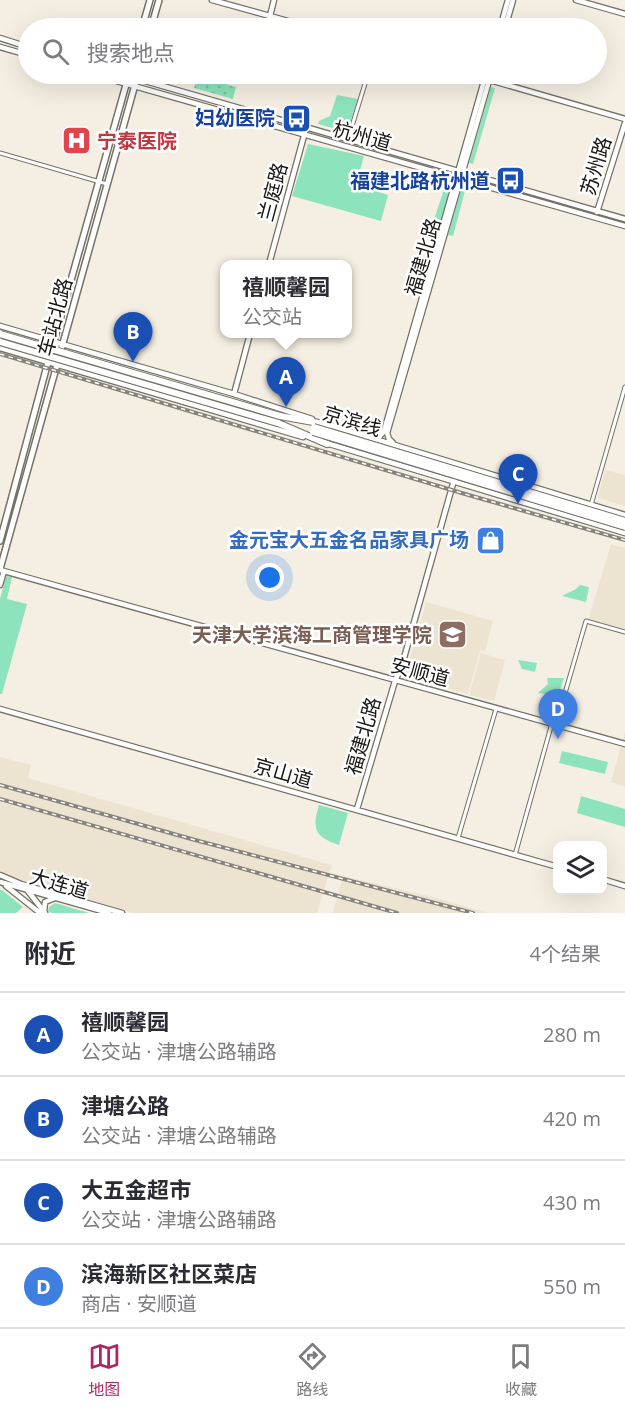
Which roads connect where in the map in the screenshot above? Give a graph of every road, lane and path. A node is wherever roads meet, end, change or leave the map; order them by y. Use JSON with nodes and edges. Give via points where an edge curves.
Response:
{"nodes":[{"id":1,"x":150,"y":0,"type":"edge"},
{"id":2,"x":159,"y":0,"type":"edge"},
{"id":3,"x":212,"y":0,"type":"edge"},
{"id":4,"x":274,"y":0,"type":"edge"},
{"id":5,"x":508,"y":0,"type":"edge"},
{"id":6,"x":513,"y":0,"type":"edge"},
{"id":7,"x":576,"y":0,"type":"edge"},
{"id":8,"x":625,"y":14,"type":"edge"},
{"id":9,"x":270,"y":16,"type":"junction"},
{"id":10,"x":145,"y":18,"type":"edge"},
{"id":11,"x":154,"y":18,"type":"edge"},
{"id":12,"x":277,"y":18,"type":"edge"},
{"id":13,"x":503,"y":18,"type":"edge"},
{"id":14,"x":508,"y":18,"type":"edge"},
{"id":15,"x":0,"y":38,"type":"edge"},
{"id":16,"x":18,"y":44,"type":"edge"},
{"id":17,"x":0,"y":47,"type":"edge"},
{"id":18,"x":18,"y":52,"type":"edge"},
{"id":19,"x":126,"y":84,"type":"joint"},
{"id":20,"x":164,"y":84,"type":"edge"},
{"id":21,"x":365,"y":84,"type":"edge"},
{"id":22,"x":486,"y":84,"type":"edge"},
{"id":23,"x":512,"y":84,"type":"edge"},
{"id":24,"x":134,"y":86,"type":"junction"},
{"id":25,"x":625,"y":121,"type":"edge"},
{"id":26,"x":307,"y":127,"type":"junction"},
{"id":27,"x":304,"y":135,"type":"junction"},
{"id":28,"x":348,"y":139,"type":"junction"},
{"id":29,"x":0,"y":153,"type":"edge"},
{"id":30,"x":460,"y":171,"type":"junction"},
{"id":31,"x":458,"y":178,"type":"junction"},
{"id":32,"x":99,"y":182,"type":"junction"},
{"id":33,"x":107,"y":184,"type":"junction"},
{"id":34,"x":598,"y":211,"type":"junction"},
{"id":35,"x":596,"y":218,"type":"junction"},
{"id":36,"x":625,"y":219,"type":"edge"},
{"id":37,"x":625,"y":226,"type":"edge"},
{"id":38,"x":270,"y":260,"type":"edge"},
{"id":39,"x":0,"y":326,"type":"edge"},
{"id":40,"x":0,"y":334,"type":"edge"},
{"id":41,"x":249,"y":338,"type":"edge"},
{"id":42,"x":54,"y":341,"type":"junction"},
{"id":43,"x":0,"y":342,"type":"edge"},
{"id":44,"x":63,"y":344,"type":"junction"},
{"id":45,"x":0,"y":348,"type":"edge"},
{"id":46,"x":48,"y":362,"type":"junction"},
{"id":47,"x":57,"y":365,"type":"junction"},
{"id":48,"x":625,"y":387,"type":"edge"},
{"id":49,"x":234,"y":394,"type":"junction"},
{"id":50,"x":279,"y":419,"type":"junction"},
{"id":51,"x":330,"y":425,"type":"junction"},
{"id":52,"x":314,"y":429,"type":"junction"},
{"id":53,"x":369,"y":437,"type":"junction"},
{"id":54,"x":327,"y":444,"type":"junction"},
{"id":55,"x":396,"y":446,"type":"junction"},
{"id":56,"x":459,"y":464,"type":"junction"},
{"id":57,"x":453,"y":482,"type":"junction"},
{"id":58,"x":591,"y":505,"type":"junction"},
{"id":59,"x":625,"y":514,"type":"edge"},
{"id":60,"x":625,"y":521,"type":"edge"},
{"id":61,"x":625,"y":527,"type":"edge"},
{"id":62,"x":625,"y":533,"type":"edge"},
{"id":63,"x":0,"y":541,"type":"edge"},
{"id":64,"x":1,"y":570,"type":"edge"},
{"id":65,"x":0,"y":585,"type":"edge"},
{"id":66,"x":625,"y":632,"type":"edge"},
{"id":67,"x":395,"y":681,"type":"junction"},
{"id":68,"x":496,"y":707,"type":"junction"},
{"id":69,"x":0,"y":709,"type":"edge"},
{"id":70,"x":554,"y":723,"type":"junction"},
{"id":71,"x":625,"y":744,"type":"edge"},
{"id":72,"x":357,"y":809,"type":"junction"},
{"id":73,"x":458,"y":838,"type":"junction"},
{"id":74,"x":515,"y":855,"type":"junction"},
{"id":75,"x":553,"y":866,"type":"edge"},
{"id":76,"x":0,"y":875,"type":"edge"},
{"id":77,"x":607,"y":880,"type":"edge"},
{"id":78,"x":1,"y":882,"type":"edge"},
{"id":79,"x":21,"y":884,"type":"junction"},
{"id":80,"x":625,"y":886,"type":"edge"},
{"id":81,"x":27,"y":890,"type":"junction"},
{"id":82,"x":58,"y":898,"type":"junction"},
{"id":83,"x":43,"y":913,"type":"edge"},
{"id":84,"x":109,"y":913,"type":"edge"},
{"id":85,"x":122,"y":913,"type":"edge"}],
"edges":[{"from":1,"to":10,"type":"main road"},
{"from":2,"to":11,"type":"main road"},
{"from":3,"to":9,"type":"street"},
{"from":4,"to":9,"type":"street"},
{"from":5,"to":13,"type":"street"},
{"from":6,"to":14,"type":"street"},
{"from":7,"to":8,"type":"street"},
{"from":9,"to":12,"type":"street"},
{"from":15,"to":16,"type":"street"},
{"from":17,"to":18,"type":"street"},
{"from":19,"to":24,"type":"street","name":"杭州道"},
{"from":19,"to":32,"type":"main road","name":"车站北路"},
{"from":20,"to":26,"type":"street","name":"杭州道"},
{"from":21,"to":28,"type":"street"},
{"from":22,"to":30,"type":"street","name":"福建北路"},
{"from":23,"to":25,"type":"street"},
{"from":24,"to":27,"type":"street","name":"杭州道"},
{"from":24,"to":33,"type":"main road","name":"车站北路"},
{"from":25,"to":34,"type":"street","name":"苏州路"},
{"from":26,"to":27,"type":"street","name":"兰庭路"},
{"from":26,"to":28,"type":"street","name":"杭州道"},
{"from":27,"to":31,"type":"street","name":"杭州道"},
{"from":27,"to":38,"type":"street","name":"兰庭路"},
{"from":28,"to":30,"type":"street","name":"杭州道"},
{"from":29,"to":32,"type":"street"},
{"from":30,"to":31,"type":"street","name":"福建北路"},
{"from":30,"to":34,"type":"street","name":"杭州道"},
{"from":31,"to":35,"type":"street","name":"杭州道"},
{"from":31,"to":53,"type":"street","name":"福建北路","via":[[384,431]]},
{"from":31,"to":55,"type":"street","name":"福建北路","via":[[387,433]]},
{"from":32,"to":33,"type":"street"},
{"from":32,"to":42,"type":"main road","name":"车站北路"},
{"from":33,"to":44,"type":"main road","name":"车站北路"},
{"from":34,"to":35,"type":"street","name":"苏州路"},
{"from":34,"to":36,"type":"street","name":"杭州道"},
{"from":35,"to":37,"type":"street","name":"杭州道"},
{"from":39,"to":42,"type":"street"},
{"from":40,"to":50,"type":"highway","name":"京滨线","bridge":true},
{"from":41,"to":49,"type":"street"},
{"from":42,"to":44,"type":"street"},
{"from":42,"to":46,"type":"main road","name":"车站北路"},
{"from":43,"to":50,"type":"highway","name":"京滨线","bridge":true},
{"from":44,"to":47,"type":"main road","name":"车站北路"},
{"from":44,"to":49,"type":"street"},
{"from":45,"to":46,"type":"street"},
{"from":46,"to":47,"type":"street"},
{"from":46,"to":63,"type":"main road","name":"车站北路"},
{"from":47,"to":54,"type":"street"},
{"from":47,"to":64,"type":"main road","name":"车站北路"},
{"from":48,"to":58,"type":"street"},
{"from":49,"to":51,"type":"street"},
{"from":50,"to":51,"type":"highway"},
{"from":50,"to":52,"type":"highway","name":"京滨线"},
{"from":50,"to":54,"type":"highway"},
{"from":51,"to":53,"type":"street"},
{"from":52,"to":60,"type":"highway","name":"京滨线","bridge":true},
{"from":52,"to":61,"type":"highway","name":"京滨线","bridge":true},
{"from":53,"to":55,"type":"street"},
{"from":54,"to":57,"type":"street"},
{"from":55,"to":56,"type":"street"},
{"from":56,"to":57,"type":"street","name":"福建北路"},
{"from":56,"to":58,"type":"street"},
{"from":57,"to":62,"type":"street"},
{"from":57,"to":67,"type":"street","name":"福建北路"},
{"from":58,"to":59,"type":"street"},
{"from":64,"to":65,"type":"street"},
{"from":64,"to":67,"type":"street","name":"安顺道"},
{"from":66,"to":70,"type":"street","via":[[586,621]]},
{"from":67,"to":68,"type":"street","name":"安顺道"},
{"from":67,"to":72,"type":"street","name":"福建北路"},
{"from":68,"to":70,"type":"street","name":"安顺道"},
{"from":68,"to":73,"type":"street"},
{"from":69,"to":72,"type":"street","name":"京山道"},
{"from":70,"to":71,"type":"street","name":"安顺道"},
{"from":70,"to":74,"type":"street"},
{"from":72,"to":73,"type":"street","name":"京山道"},
{"from":73,"to":74,"type":"street","name":"京山道"},
{"from":74,"to":75,"type":"street","name":"京山道"},
{"from":76,"to":79,"type":"street"},
{"from":77,"to":80,"type":"street"},
{"from":78,"to":81,"type":"street","name":"大连道"},
{"from":78,"to":83,"type":"street"},
{"from":79,"to":81,"type":"street"},
{"from":79,"to":85,"type":"street","name":"大连道"},
{"from":81,"to":82,"type":"street","name":"大连道"},
{"from":81,"to":83,"type":"street"},
{"from":82,"to":83,"type":"street","via":[[45,902]]},
{"from":82,"to":84,"type":"street","name":"大连道"}]}
